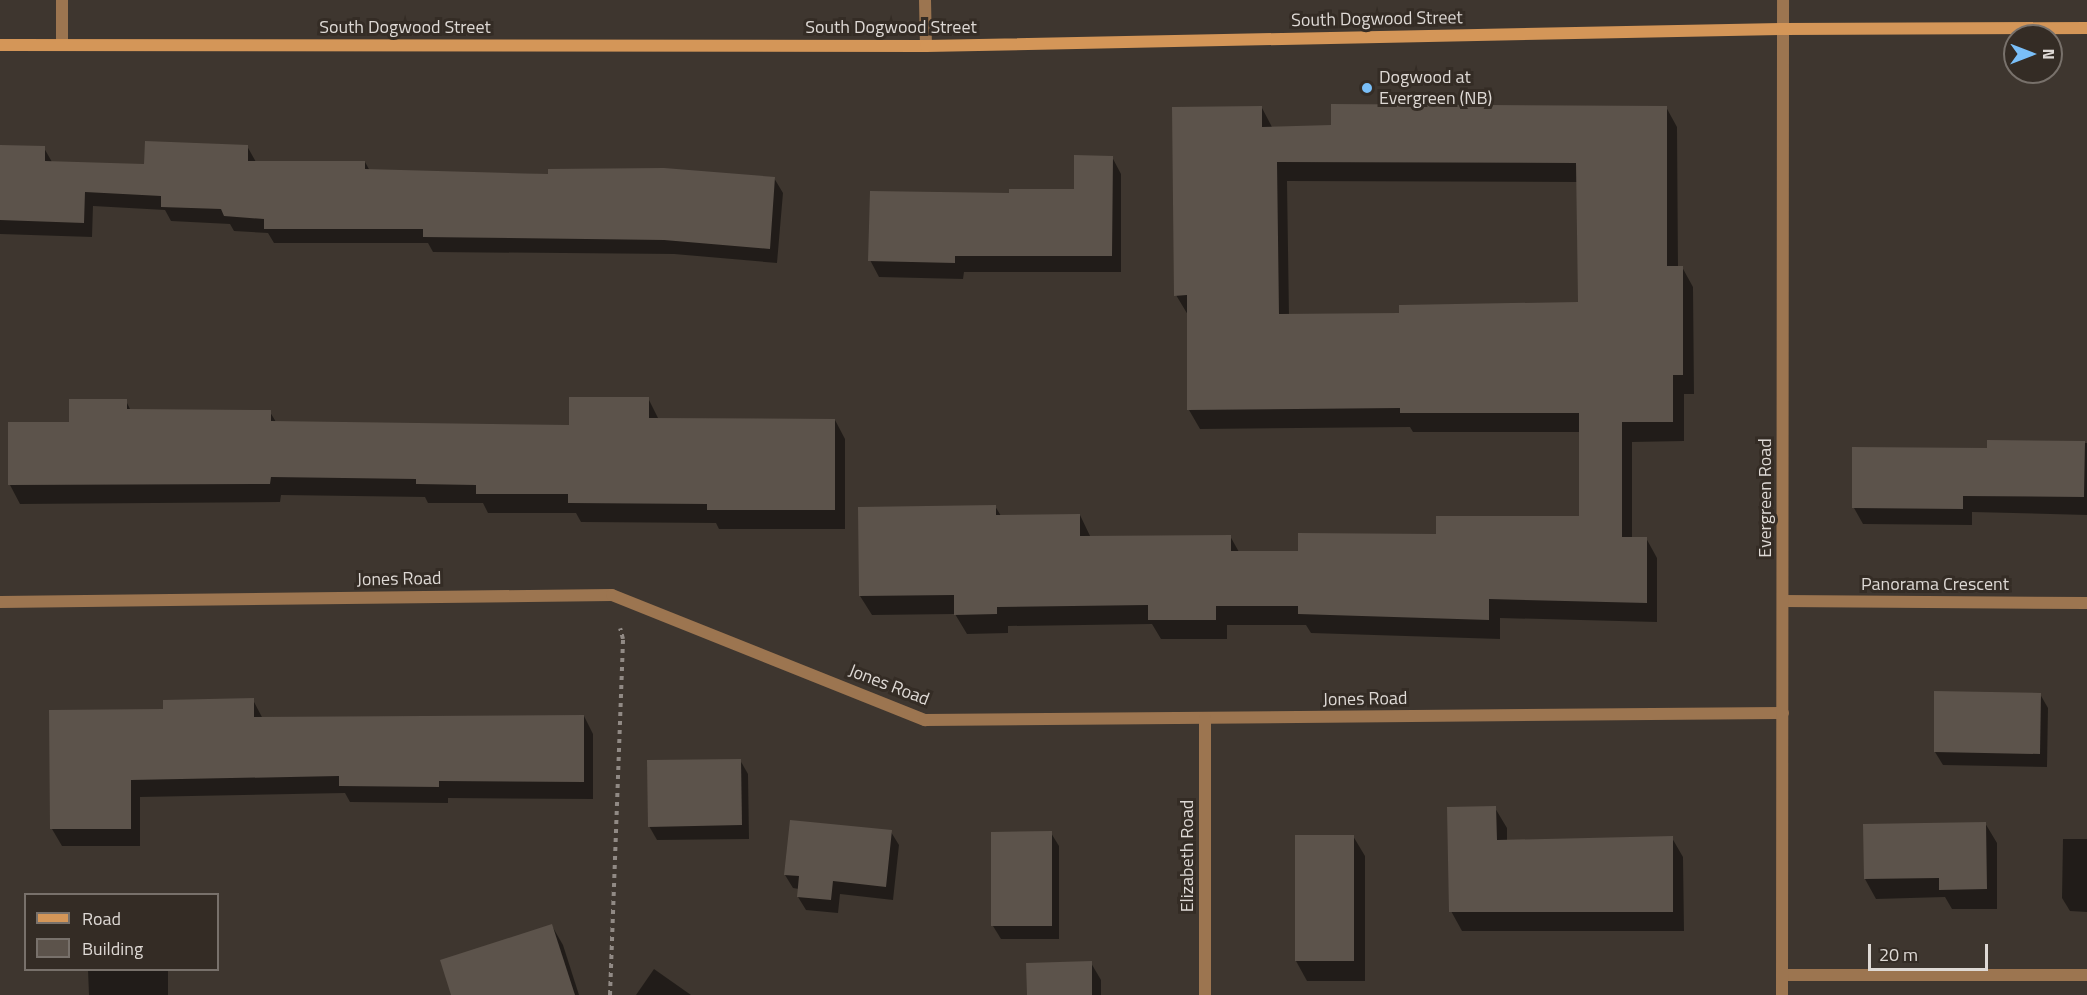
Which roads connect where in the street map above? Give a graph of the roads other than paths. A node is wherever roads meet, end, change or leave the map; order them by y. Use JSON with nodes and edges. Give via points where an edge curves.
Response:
{"nodes":[{"id":1,"x":62,"y":0,"type":"edge"},
{"id":2,"x":926,"y":0,"type":"edge"},
{"id":3,"x":1783,"y":0,"type":"edge"},
{"id":4,"x":1783,"y":28,"type":"junction"},
{"id":5,"x":2087,"y":28,"type":"edge"},
{"id":6,"x":0,"y":45,"type":"edge"},
{"id":7,"x":62,"y":45,"type":"junction"},
{"id":8,"x":926,"y":46,"type":"junction"},
{"id":9,"x":0,"y":602,"type":"edge"},
{"id":10,"x":1783,"y":602,"type":"junction"},
{"id":11,"x":2087,"y":603,"type":"edge"},
{"id":12,"x":1783,"y":713,"type":"junction"},
{"id":13,"x":1205,"y":718,"type":"junction"},
{"id":14,"x":1782,"y":975,"type":"junction"},
{"id":15,"x":2087,"y":975,"type":"edge"},
{"id":16,"x":1205,"y":995,"type":"edge"},
{"id":17,"x":1782,"y":995,"type":"edge"}],
"edges":[{"from":1,"to":7,"type":"street"},
{"from":2,"to":8,"type":"street"},
{"from":3,"to":4,"type":"street","name":"Evergreen Road"},
{"from":4,"to":5,"type":"main road","name":"South Dogwood Street"},
{"from":4,"to":8,"type":"main road","name":"South Dogwood Street"},
{"from":4,"to":10,"type":"street","name":"Evergreen Road"},
{"from":6,"to":7,"type":"main road","name":"South Dogwood Street"},
{"from":7,"to":8,"type":"main road","name":"South Dogwood Street"},
{"from":9,"to":13,"type":"street","name":"Jones Road","via":[[612,595],[925,720]]},
{"from":10,"to":11,"type":"street","name":"Panorama Crescent"},
{"from":10,"to":12,"type":"street","name":"Evergreen Road"},
{"from":12,"to":13,"type":"street","name":"Jones Road"},
{"from":12,"to":14,"type":"street","name":"Evergreen Road"},
{"from":13,"to":16,"type":"street","name":"Elizabeth Road"},
{"from":14,"to":15,"type":"street"},
{"from":14,"to":17,"type":"street","name":"Evergreen Road"}]}
